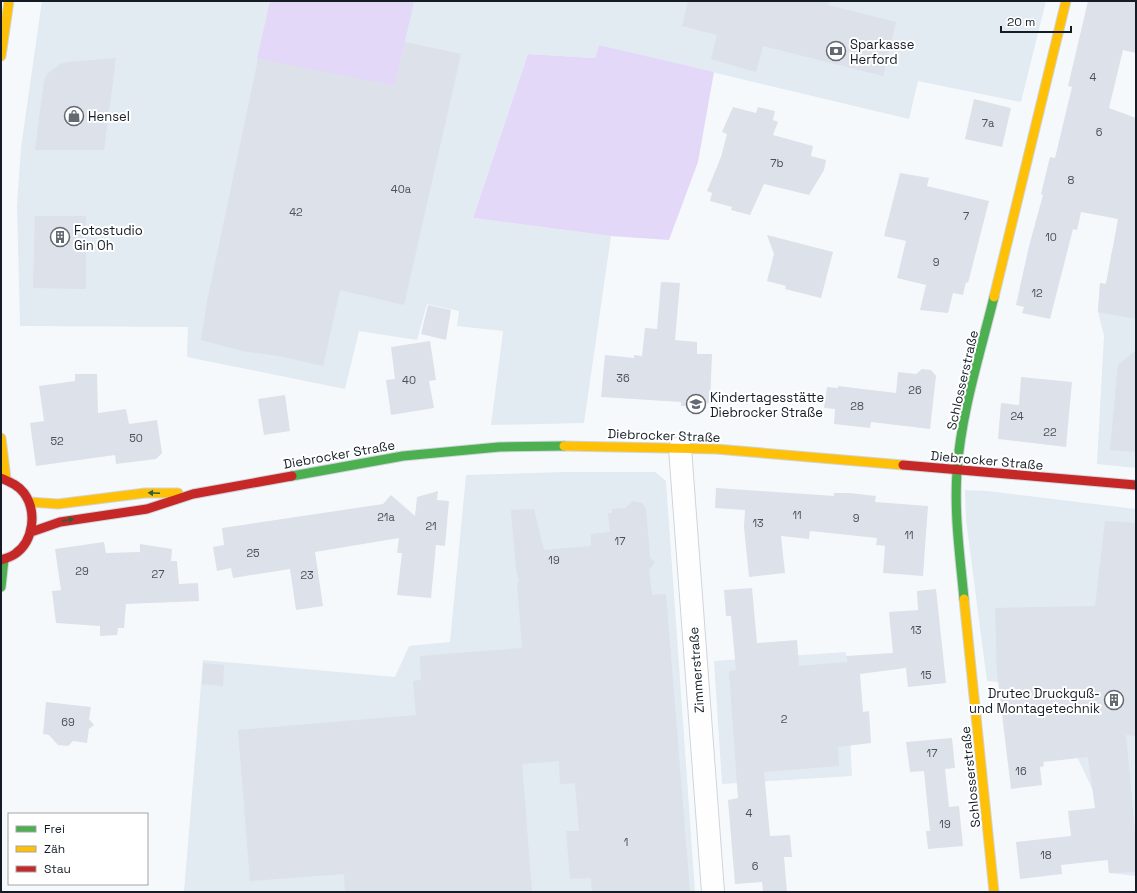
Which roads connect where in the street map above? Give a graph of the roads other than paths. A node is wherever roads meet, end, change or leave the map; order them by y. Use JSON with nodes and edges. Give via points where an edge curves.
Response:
{"nodes":[{"id":1,"x":9,"y":1,"type":"edge"},
{"id":2,"x":1066,"y":1,"type":"edge"},
{"id":3,"x":1,"y":56,"type":"edge"},
{"id":4,"x":1,"y":438,"type":"edge"},
{"id":5,"x":680,"y":448,"type":"junction"},
{"id":6,"x":957,"y":470,"type":"junction"},
{"id":7,"x":4,"y":479,"type":"edge"},
{"id":8,"x":1136,"y":485,"type":"edge"},
{"id":9,"x":193,"y":494,"type":"junction"},
{"id":10,"x":30,"y":502,"type":"junction"},
{"id":11,"x":31,"y":532,"type":"junction"},
{"id":12,"x":3,"y":559,"type":"edge"},
{"id":13,"x":1,"y":587,"type":"edge"},
{"id":14,"x":713,"y":892,"type":"edge"},
{"id":15,"x":994,"y":892,"type":"edge"}],
"edges":[{"from":1,"to":3,"type":"main road"},
{"from":2,"to":6,"type":"main road","name":"Schlosserstraße","via":[[965,418]]},
{"from":4,"to":7,"type":"main road"},
{"from":5,"to":6,"type":"main road","name":"Diebrocker Straße","via":[[787,454]]},
{"from":5,"to":9,"type":"main road","name":"Diebrocker Straße","via":[[596,446],[462,450],[403,456]]},
{"from":5,"to":14,"type":"street","name":"Zimmerstraße"},
{"from":6,"to":8,"type":"main road","name":"Diebrocker Straße"},
{"from":6,"to":15,"type":"main road","name":"Schlosserstraße","via":[[956,520]]},
{"from":7,"to":10,"type":"main road","via":[[16,484]]},
{"from":9,"to":10,"type":"main road","name":"Diebrocker Straße","one_way":true,"via":[[145,492],[58,504]]},
{"from":11,"to":9,"type":"main road","name":"Diebrocker Straße","one_way":true,"via":[[66,520],[147,509]]},
{"from":10,"to":11,"type":"main road","via":[[34,517]]},
{"from":11,"to":12,"type":"main road","via":[[23,547]]},
{"from":12,"to":13,"type":"main road"}]}
